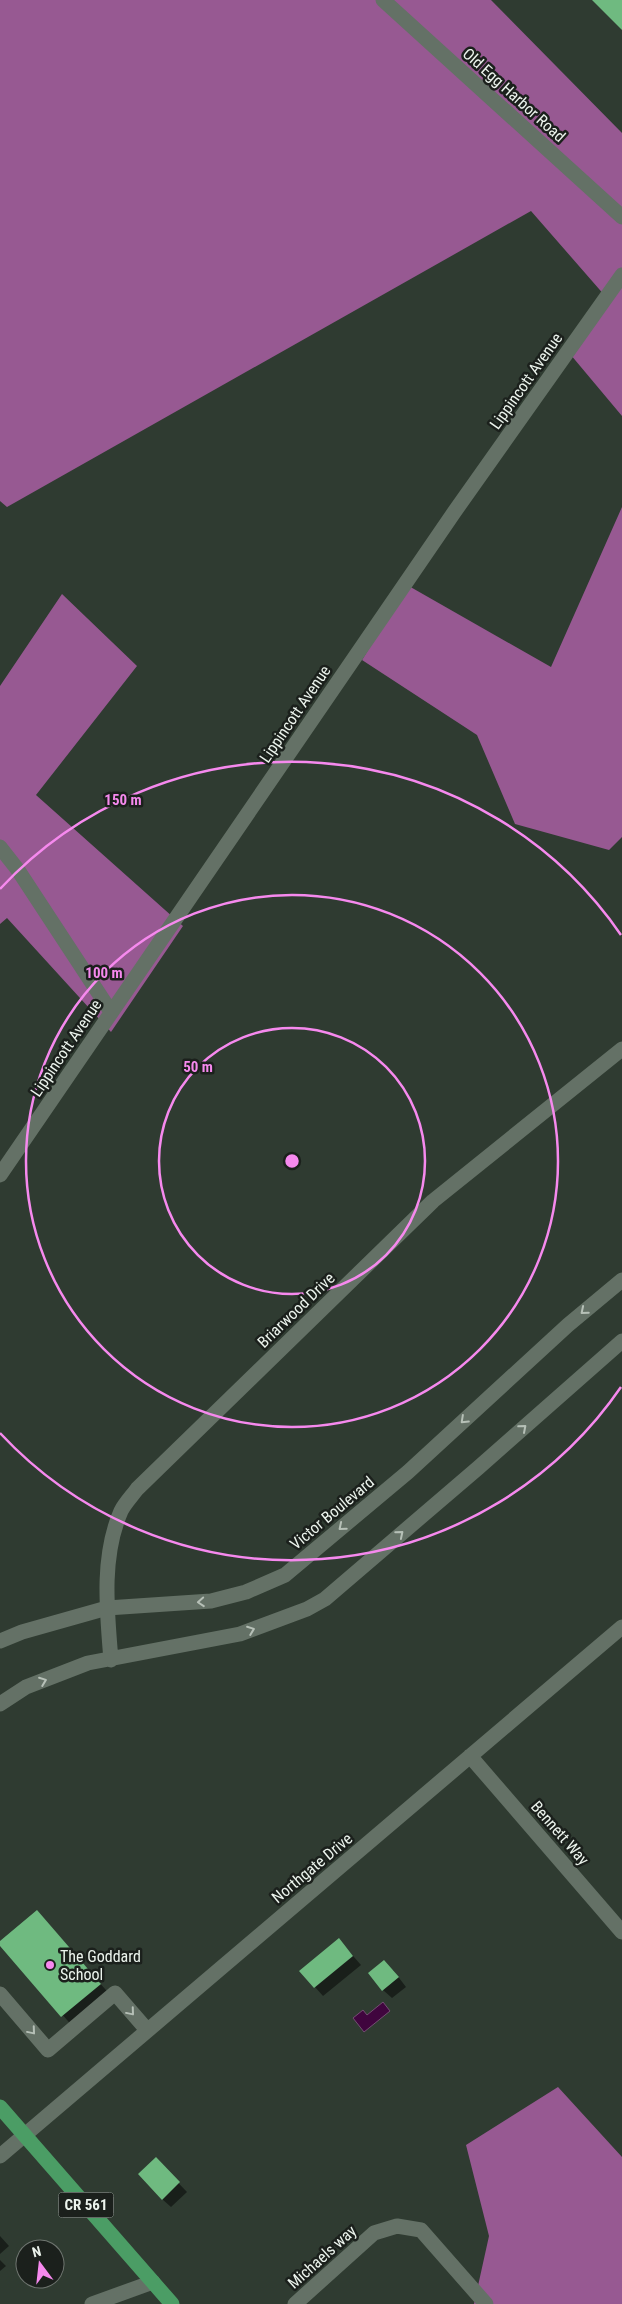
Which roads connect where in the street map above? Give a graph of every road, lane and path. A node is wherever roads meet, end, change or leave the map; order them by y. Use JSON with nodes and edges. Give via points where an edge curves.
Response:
{"nodes":[{"id":1,"x":383,"y":0,"type":"edge"},
{"id":2,"x":622,"y":217,"type":"edge"},
{"id":3,"x":622,"y":275,"type":"edge"},
{"id":4,"x":0,"y":847,"type":"edge"},
{"id":5,"x":112,"y":1012,"type":"junction"},
{"id":6,"x":622,"y":1049,"type":"edge"},
{"id":7,"x":0,"y":1175,"type":"edge"},
{"id":8,"x":622,"y":1280,"type":"edge"},
{"id":9,"x":622,"y":1341,"type":"edge"},
{"id":10,"x":107,"y":1608,"type":"junction"},
{"id":11,"x":622,"y":1627,"type":"edge"},
{"id":12,"x":0,"y":1641,"type":"edge"},
{"id":13,"x":111,"y":1660,"type":"junction"},
{"id":14,"x":0,"y":1704,"type":"edge"},
{"id":15,"x":470,"y":1756,"type":"junction"},
{"id":16,"x":622,"y":1932,"type":"edge"},
{"id":17,"x":0,"y":1994,"type":"edge"},
{"id":18,"x":147,"y":2030,"type":"junction"},
{"id":19,"x":0,"y":2107,"type":"edge"},
{"id":20,"x":24,"y":2135,"type":"junction"},
{"id":21,"x":0,"y":2156,"type":"edge"},
{"id":22,"x":153,"y":2282,"type":"junction"},
{"id":23,"x":92,"y":2304,"type":"edge"},
{"id":24,"x":172,"y":2304,"type":"edge"},
{"id":25,"x":295,"y":2304,"type":"edge"},
{"id":26,"x":486,"y":2304,"type":"edge"}],
"edges":[{"from":1,"to":2,"type":"street","name":"Old Egg Harbor Road"},
{"from":3,"to":5,"type":"street","name":"Lippincott Avenue","via":[[454,511]]},
{"from":4,"to":5,"type":"street"},
{"from":5,"to":7,"type":"street","name":"Lippincott Avenue"},
{"from":6,"to":10,"type":"street","name":"Briarwood Drive","via":[[433,1201],[137,1489],[122,1509],[114,1531]]},
{"from":8,"to":10,"type":"street","name":"Victor Boulevard","one_way":true,"via":[[568,1325],[408,1472],[285,1575],[246,1592],[211,1601]]},
{"from":13,"to":9,"type":"street","one_way":true,"via":[[240,1634],[307,1609],[325,1598]]},
{"from":10,"to":12,"type":"street","name":"Victor Boulevard"},
{"from":10,"to":13,"type":"street","name":"Briarwood Drive"},
{"from":11,"to":15,"type":"street","name":"Northgate Drive"},
{"from":14,"to":13,"type":"street","one_way":true,"via":[[26,1687],[88,1663]]},
{"from":15,"to":16,"type":"street","name":"Bennett Way"},
{"from":15,"to":18,"type":"street","name":"Northgate Drive"},
{"from":17,"to":18,"type":"street","one_way":true,"via":[[48,2050],[115,1993]]},
{"from":18,"to":20,"type":"street","name":"Northgate Drive"},
{"from":19,"to":20,"type":"main road","number":"CR 561"},
{"from":20,"to":21,"type":"street","name":"Northgate Drive"},
{"from":20,"to":22,"type":"main road","number":"CR 561"},
{"from":22,"to":23,"type":"street"},
{"from":22,"to":24,"type":"main road","number":"CR 561"},
{"from":25,"to":26,"type":"street","name":"Michaels way","via":[[374,2233],[397,2226],[421,2230]]}]}
